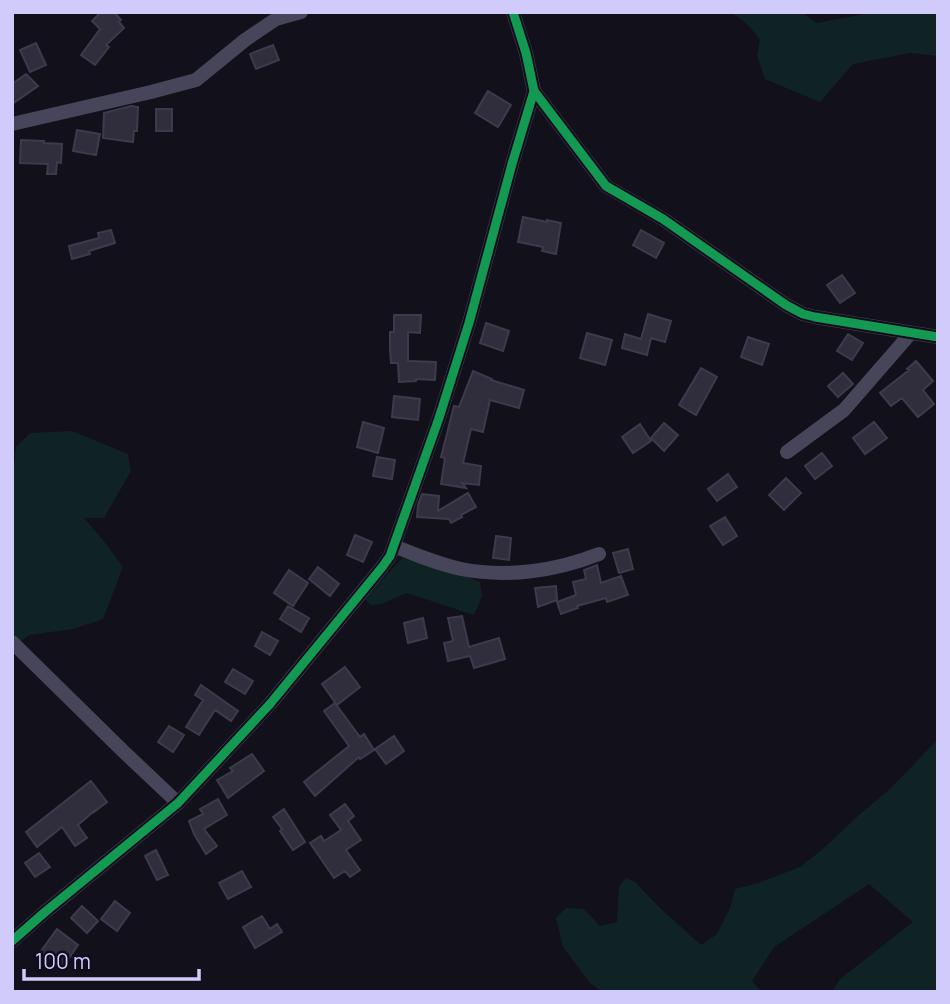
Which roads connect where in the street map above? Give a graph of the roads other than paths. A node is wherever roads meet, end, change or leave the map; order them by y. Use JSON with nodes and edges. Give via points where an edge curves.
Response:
{"nodes":[{"id":1,"x":301,"y":12,"type":"edge"},
{"id":2,"x":513,"y":12,"type":"edge"},
{"id":3,"x":534,"y":91,"type":"junction"},
{"id":4,"x":12,"y":124,"type":"edge"},
{"id":5,"x":911,"y":333,"type":"junction"},
{"id":6,"x":938,"y":338,"type":"edge"},
{"id":7,"x":787,"y":452,"type":"dead end"},
{"id":8,"x":394,"y":546,"type":"junction"},
{"id":9,"x":599,"y":554,"type":"dead end"},
{"id":10,"x":12,"y":642,"type":"edge"},
{"id":11,"x":178,"y":803,"type":"junction"},
{"id":12,"x":12,"y":941,"type":"edge"}],
"edges":[{"from":1,"to":4,"type":"street","via":[[276,19],[196,80]]},
{"from":2,"to":3,"type":"street"},
{"from":3,"to":5,"type":"street","via":[[611,191],[654,213],[786,305],[815,317]]},
{"from":3,"to":8,"type":"street","via":[[469,323]]},
{"from":5,"to":6,"type":"street"},
{"from":5,"to":7,"type":"street","via":[[844,410]]},
{"from":8,"to":9,"type":"street","via":[[478,572],[548,570]]},
{"from":8,"to":11,"type":"street","via":[[383,566],[270,704]]},
{"from":10,"to":11,"type":"street"},
{"from":11,"to":12,"type":"street"}]}
